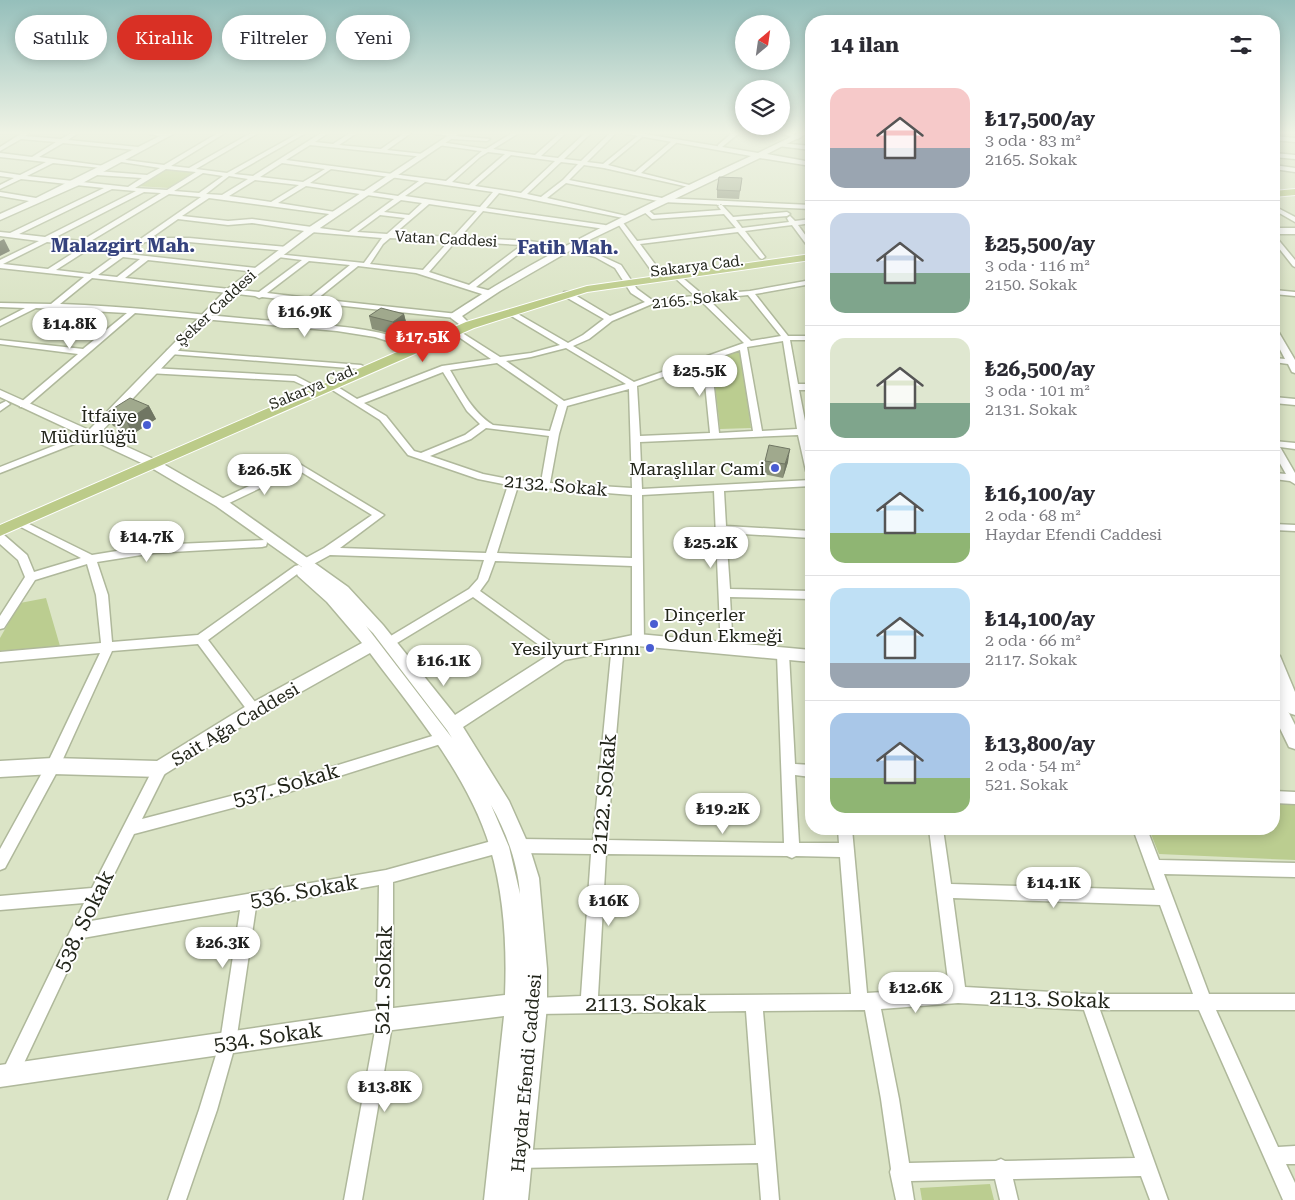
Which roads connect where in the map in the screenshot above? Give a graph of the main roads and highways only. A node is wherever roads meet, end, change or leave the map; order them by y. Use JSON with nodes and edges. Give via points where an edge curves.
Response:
{"nodes":[{"id":1,"x":57,"y":189,"type":"edge"},
{"id":2,"x":59,"y":189,"type":"edge"},
{"id":3,"x":373,"y":189,"type":"edge"},
{"id":4,"x":689,"y":189,"type":"edge"},
{"id":5,"x":1295,"y":192,"type":"edge"},
{"id":6,"x":1280,"y":193,"type":"edge"},
{"id":7,"x":0,"y":194,"type":"edge"},
{"id":8,"x":1295,"y":196,"type":"edge"},
{"id":9,"x":1280,"y":198,"type":"edge"},
{"id":10,"x":33,"y":199,"type":"junction"},
{"id":11,"x":0,"y":212,"type":"edge"},
{"id":12,"x":0,"y":216,"type":"edge"},
{"id":13,"x":1280,"y":231,"type":"edge"},
{"id":14,"x":1295,"y":231,"type":"edge"},
{"id":15,"x":805,"y":252,"type":"edge"},
{"id":16,"x":805,"y":258,"type":"edge"},
{"id":17,"x":626,"y":279,"type":"junction"},
{"id":18,"x":458,"y":323,"type":"junction"},
{"id":19,"x":6,"y":402,"type":"edge"},
{"id":20,"x":86,"y":437,"type":"junction"},
{"id":21,"x":144,"y":463,"type":"junction"},
{"id":22,"x":0,"y":520,"type":"edge"},
{"id":23,"x":0,"y":531,"type":"edge"},
{"id":24,"x":303,"y":566,"type":"junction"},
{"id":25,"x":380,"y":644,"type":"junction"},
{"id":26,"x":805,"y":656,"type":"edge"},
{"id":27,"x":1283,"y":679,"type":"edge"},
{"id":28,"x":1295,"y":708,"type":"edge"},
{"id":29,"x":1280,"y":712,"type":"edge"},
{"id":30,"x":447,"y":732,"type":"junction"},
{"id":31,"x":1295,"y":742,"type":"edge"},
{"id":32,"x":0,"y":769,"type":"edge"},
{"id":33,"x":526,"y":1005,"type":"junction"},
{"id":34,"x":5,"y":1075,"type":"edge"},
{"id":35,"x":498,"y":1200,"type":"edge"},
{"id":36,"x":515,"y":1200,"type":"edge"}],
"edges":[{"from":1,"to":10,"type":"main road"},
{"from":2,"to":12,"type":"main road"},
{"from":3,"to":20,"type":"main road","name":"Şeker Caddesi","via":[[311,230],[229,292]]},
{"from":4,"to":18,"type":"main road","via":[[605,228],[488,293]]},
{"from":5,"to":6,"type":"main road"},
{"from":7,"to":10,"type":"main road"},
{"from":8,"to":9,"type":"main road"},
{"from":10,"to":11,"type":"main road"},
{"from":13,"to":14,"type":"main road"},
{"from":15,"to":17,"type":"main road","name":"Sakarya Cad.","via":[[656,271]]},
{"from":16,"to":17,"type":"main road","via":[[678,276]]},
{"from":17,"to":18,"type":"main road","via":[[511,312]]},
{"from":17,"to":18,"type":"main road","name":"Sakarya Cad.","via":[[550,293]]},
{"from":18,"to":21,"type":"main road","name":"Sakarya Cad."},
{"from":18,"to":21,"type":"main road","via":[[330,386]]},
{"from":19,"to":20,"type":"main road","name":"Haydar Efendi Caddesi"},
{"from":20,"to":21,"type":"main road","name":"Haydar Efendi Caddesi"},
{"from":21,"to":22,"type":"main road","name":"Sakarya Cad."},
{"from":21,"to":23,"type":"main road","name":"Sakarya Cad."},
{"from":21,"to":24,"type":"main road","name":"Haydar Efendi Caddesi","via":[[262,543]]},
{"from":21,"to":24,"type":"main road","name":"Haydar Efendi Caddesi","via":[[221,502]]},
{"from":24,"to":25,"type":"main road","name":"Haydar Efendi Caddesi"},
{"from":25,"to":30,"type":"main road","name":"Haydar Efendi Caddesi"},
{"from":25,"to":32,"type":"main road","name":"Sait Ağa Caddesi","via":[[254,710],[160,769],[53,766]]},
{"from":26,"to":30,"type":"main road","via":[[638,640],[561,655]]},
{"from":27,"to":28,"type":"main road"},
{"from":29,"to":31,"type":"main road"},
{"from":30,"to":33,"type":"main road","name":"Haydar Efendi Caddesi","via":[[499,846],[508,876]]},
{"from":30,"to":33,"type":"main road","name":"Haydar Efendi Caddesi","via":[[491,785],[519,846],[529,878],[532,912]]},
{"from":33,"to":34,"type":"main road","name":"534. Sokak","via":[[385,1020]]},
{"from":33,"to":35,"type":"main road","name":"Haydar Efendi Caddesi"},
{"from":33,"to":36,"type":"main road","name":"Haydar Efendi Caddesi"}]}
